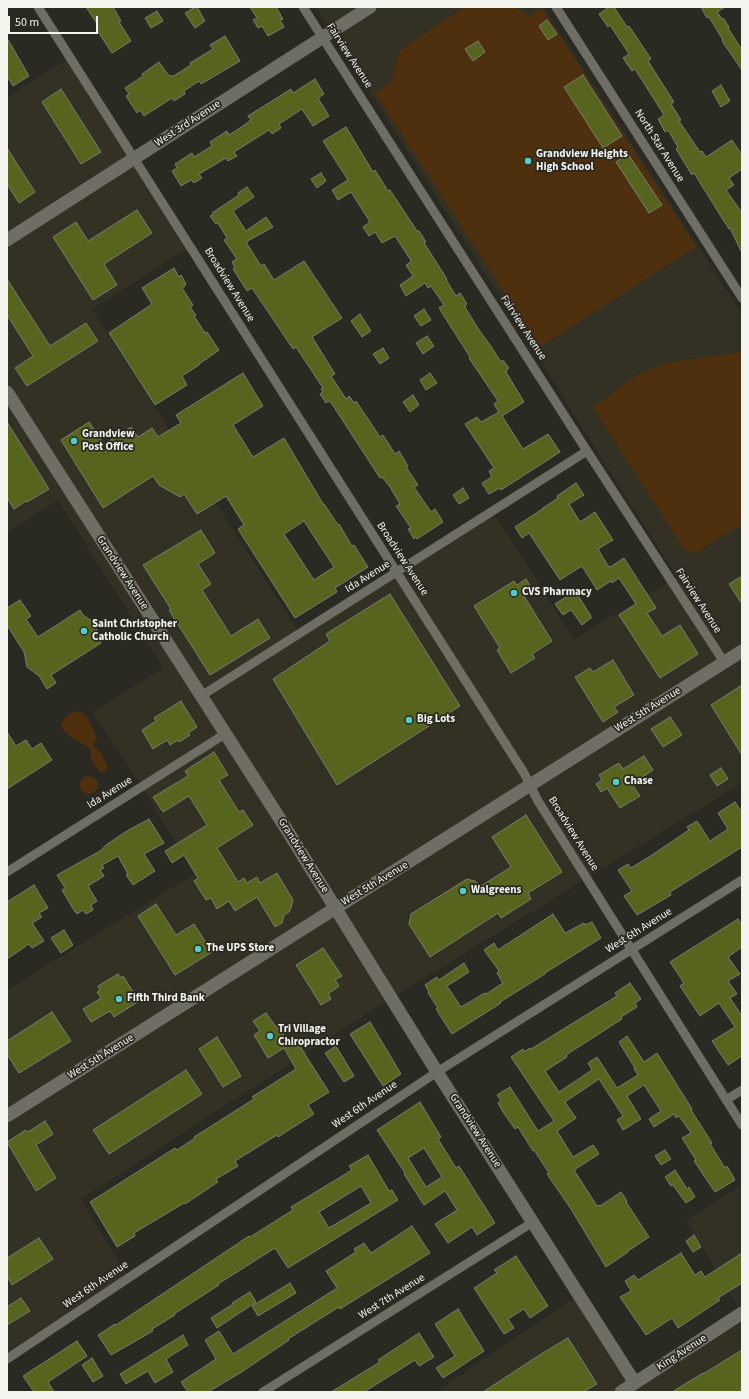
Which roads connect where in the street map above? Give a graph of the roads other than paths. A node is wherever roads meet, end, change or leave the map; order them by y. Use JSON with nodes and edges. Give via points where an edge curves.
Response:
{"nodes":[{"id":1,"x":38,"y":7,"type":"edge"},
{"id":2,"x":303,"y":7,"type":"edge"},
{"id":3,"x":370,"y":7,"type":"edge"},
{"id":4,"x":556,"y":7,"type":"edge"},
{"id":5,"x":323,"y":37,"type":"junction"},
{"id":6,"x":135,"y":159,"type":"junction"},
{"id":7,"x":7,"y":240,"type":"edge"},
{"id":8,"x":742,"y":298,"type":"edge"},
{"id":9,"x":7,"y":392,"type":"edge"},
{"id":10,"x":587,"y":451,"type":"junction"},
{"id":11,"x":396,"y":573,"type":"junction"},
{"id":12,"x":742,"y":651,"type":"edge"},
{"id":13,"x":724,"y":662,"type":"junction"},
{"id":14,"x":201,"y":696,"type":"junction"},
{"id":15,"x":225,"y":734,"type":"junction"},
{"id":16,"x":530,"y":785,"type":"junction"},
{"id":17,"x":7,"y":872,"type":"edge"},
{"id":18,"x":742,"y":880,"type":"edge"},
{"id":19,"x":334,"y":908,"type":"junction"},
{"id":20,"x":632,"y":949,"type":"junction"},
{"id":21,"x":437,"y":1072,"type":"junction"},
{"id":22,"x":742,"y":1090,"type":"edge"},
{"id":23,"x":726,"y":1100,"type":"junction"},
{"id":24,"x":7,"y":1116,"type":"edge"},
{"id":25,"x":742,"y":1125,"type":"edge"},
{"id":26,"x":533,"y":1222,"type":"junction"},
{"id":27,"x":742,"y":1313,"type":"edge"},
{"id":28,"x":7,"y":1359,"type":"edge"},
{"id":29,"x":635,"y":1383,"type":"junction"},
{"id":30,"x":263,"y":1392,"type":"edge"},
{"id":31,"x":621,"y":1392,"type":"edge"}],
"edges":[{"from":1,"to":6,"type":"street","name":"Broadview Avenue"},
{"from":2,"to":5,"type":"street","name":"Fairview Avenue"},
{"from":3,"to":5,"type":"main road","name":"West 3rd Avenue"},
{"from":4,"to":8,"type":"street","name":"North Star Avenue"},
{"from":5,"to":6,"type":"main road","name":"West 3rd Avenue"},
{"from":5,"to":10,"type":"street","name":"Fairview Avenue"},
{"from":6,"to":7,"type":"main road","name":"West 3rd Avenue"},
{"from":6,"to":11,"type":"street","name":"Broadview Avenue"},
{"from":9,"to":14,"type":"main road","name":"Grandview Avenue"},
{"from":10,"to":11,"type":"street","name":"Ida Avenue"},
{"from":10,"to":13,"type":"street","name":"Fairview Avenue"},
{"from":11,"to":14,"type":"street","name":"Ida Avenue"},
{"from":11,"to":16,"type":"street","name":"Broadview Avenue"},
{"from":12,"to":13,"type":"main road","name":"West 5th Avenue"},
{"from":13,"to":16,"type":"main road","name":"West 5th Avenue"},
{"from":14,"to":15,"type":"main road","name":"Grandview Avenue"},
{"from":15,"to":17,"type":"street","name":"Ida Avenue"},
{"from":15,"to":19,"type":"main road","name":"Grandview Avenue"},
{"from":16,"to":19,"type":"main road","name":"West 5th Avenue"},
{"from":16,"to":20,"type":"street","name":"Broadview Avenue","via":[[550,821]]},
{"from":18,"to":20,"type":"street","name":"West 6th Avenue"},
{"from":19,"to":21,"type":"main road","name":"Grandview Avenue"},
{"from":19,"to":24,"type":"main road","name":"West 5th Avenue"},
{"from":20,"to":21,"type":"street","name":"West 6th Avenue"},
{"from":20,"to":23,"type":"street","name":"Broadview Avenue"},
{"from":21,"to":26,"type":"main road","name":"Grandview Avenue"},
{"from":21,"to":28,"type":"street","name":"West 6th Avenue"},
{"from":22,"to":23,"type":"street"},
{"from":23,"to":25,"type":"street","name":"Broadview Avenue"},
{"from":26,"to":29,"type":"main road","name":"Grandview Avenue"},
{"from":26,"to":30,"type":"street","name":"West 7th Avenue"},
{"from":27,"to":29,"type":"main road","name":"King Avenue"},
{"from":29,"to":31,"type":"main road","name":"King Avenue"}]}
